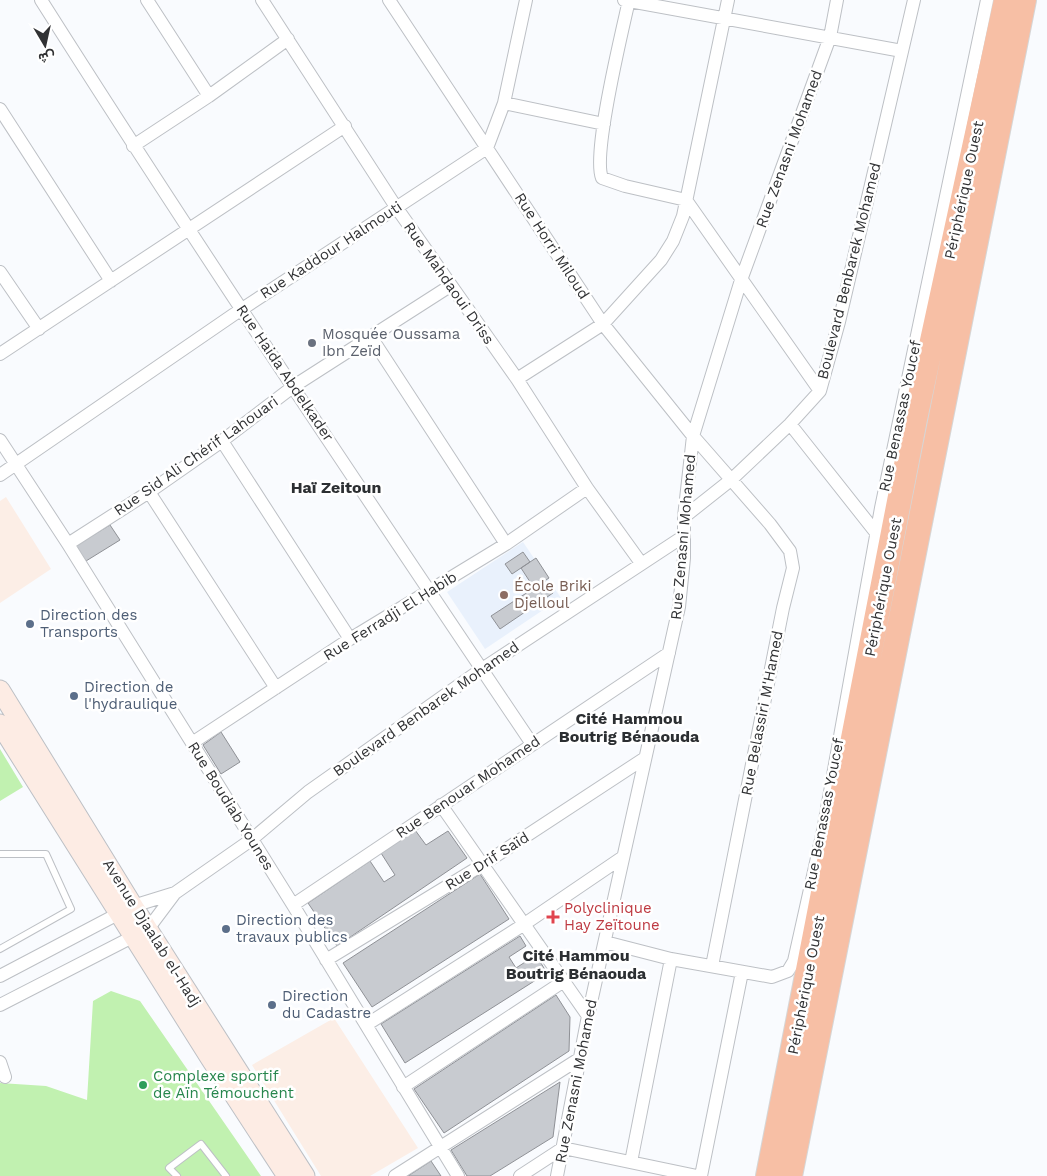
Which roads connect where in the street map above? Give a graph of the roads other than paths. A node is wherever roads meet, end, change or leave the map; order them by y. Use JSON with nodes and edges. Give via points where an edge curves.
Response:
{"nodes":[{"id":1,"x":41,"y":0,"type":"edge"},
{"id":2,"x":147,"y":0,"type":"edge"},
{"id":3,"x":262,"y":0,"type":"edge"},
{"id":4,"x":389,"y":0,"type":"edge"},
{"id":5,"x":526,"y":0,"type":"edge"},
{"id":6,"x":627,"y":0,"type":"edge"},
{"id":7,"x":728,"y":0,"type":"edge"},
{"id":8,"x":837,"y":0,"type":"edge"},
{"id":9,"x":914,"y":0,"type":"edge"},
{"id":10,"x":986,"y":0,"type":"edge"},
{"id":11,"x":1006,"y":0,"type":"edge"},
{"id":12,"x":1024,"y":0,"type":"edge"},
{"id":13,"x":724,"y":18,"type":"junction"},
{"id":14,"x":830,"y":37,"type":"junction"},
{"id":15,"x":288,"y":38,"type":"junction"},
{"id":16,"x":902,"y":51,"type":"junction"},
{"id":17,"x":209,"y":96,"type":"junction"},
{"id":18,"x":504,"y":103,"type":"junction"},
{"id":19,"x":0,"y":109,"type":"edge"},
{"id":20,"x":604,"y":124,"type":"junction"},
{"id":21,"x":345,"y":126,"type":"junction"},
{"id":22,"x":133,"y":146,"type":"junction"},
{"id":23,"x":487,"y":148,"type":"junction"},
{"id":24,"x":686,"y":200,"type":"junction"},
{"id":25,"x":396,"y":207,"type":"junction"},
{"id":26,"x":188,"y":230,"type":"junction"},
{"id":27,"x":0,"y":272,"type":"edge"},
{"id":28,"x":111,"y":280,"type":"junction"},
{"id":29,"x":741,"y":280,"type":"junction"},
{"id":30,"x":450,"y":286,"type":"junction"},
{"id":31,"x":242,"y":308,"type":"junction"},
{"id":32,"x":603,"y":324,"type":"junction"},
{"id":33,"x":39,"y":329,"type":"junction"},
{"id":34,"x":371,"y":337,"type":"junction"},
{"id":35,"x":0,"y":354,"type":"edge"},
{"id":36,"x":516,"y":380,"type":"junction"},
{"id":37,"x":294,"y":386,"type":"junction"},
{"id":38,"x":820,"y":392,"type":"junction"},
{"id":39,"x":790,"y":424,"type":"junction"},
{"id":40,"x":693,"y":436,"type":"junction"},
{"id":41,"x":0,"y":440,"type":"edge"},
{"id":42,"x":222,"y":441,"type":"junction"},
{"id":43,"x":15,"y":465,"type":"junction"},
{"id":44,"x":0,"y":475,"type":"edge"},
{"id":45,"x":732,"y":479,"type":"junction"},
{"id":46,"x":587,"y":488,"type":"junction"},
{"id":47,"x":149,"y":492,"type":"junction"},
{"id":48,"x":684,"y":517,"type":"junction"},
{"id":49,"x":877,"y":534,"type":"junction"},
{"id":50,"x":684,"y":536,"type":"junction"},
{"id":51,"x":68,"y":544,"type":"junction"},
{"id":52,"x":506,"y":544,"type":"junction"},
{"id":53,"x":641,"y":563,"type":"junction"},
{"id":54,"x":428,"y":592,"type":"junction"},
{"id":55,"x":350,"y":639,"type":"junction"},
{"id":56,"x":669,"y":653,"type":"junction"},
{"id":57,"x":482,"y":669,"type":"junction"},
{"id":58,"x":276,"y":688,"type":"junction"},
{"id":59,"x":0,"y":690,"type":"edge"},
{"id":60,"x":0,"y":724,"type":"edge"},
{"id":61,"x":192,"y":743,"type":"junction"},
{"id":62,"x":532,"y":744,"type":"junction"},
{"id":63,"x":645,"y":758,"type":"junction"},
{"id":64,"x":442,"y":805,"type":"junction"},
{"id":65,"x":251,"y":840,"type":"junction"},
{"id":66,"x":0,"y":854,"type":"edge"},
{"id":67,"x":623,"y":857,"type":"junction"},
{"id":68,"x":482,"y":865,"type":"junction"},
{"id":69,"x":175,"y":893,"type":"junction"},
{"id":70,"x":293,"y":905,"type":"junction"},
{"id":71,"x":126,"y":910,"type":"junction"},
{"id":72,"x":523,"y":925,"type":"junction"},
{"id":73,"x":141,"y":933,"type":"junction"},
{"id":74,"x":605,"y":942,"type":"junction"},
{"id":75,"x":0,"y":949,"type":"edge"},
{"id":76,"x":671,"y":959,"type":"junction"},
{"id":77,"x":326,"y":960,"type":"junction"},
{"id":78,"x":712,"y":966,"type":"junction"},
{"id":79,"x":742,"y":972,"type":"junction"},
{"id":80,"x":0,"y":976,"type":"edge"},
{"id":81,"x":564,"y":981,"type":"junction"},
{"id":82,"x":0,"y":1005,"type":"edge"},
{"id":83,"x":588,"y":1016,"type":"junction"},
{"id":84,"x":366,"y":1025,"type":"junction"},
{"id":85,"x":579,"y":1059,"type":"junction"},
{"id":86,"x":0,"y":1062,"type":"edge"},
{"id":87,"x":5,"y":1077,"type":"dead end"},
{"id":88,"x":403,"y":1087,"type":"junction"},
{"id":89,"x":441,"y":1148,"type":"junction"},
{"id":90,"x":563,"y":1148,"type":"junction"},
{"id":91,"x":631,"y":1162,"type":"junction"},
{"id":92,"x":177,"y":1176,"type":"edge"},
{"id":93,"x":226,"y":1176,"type":"edge"},
{"id":94,"x":287,"y":1176,"type":"edge"},
{"id":95,"x":305,"y":1176,"type":"edge"},
{"id":96,"x":395,"y":1176,"type":"edge"},
{"id":97,"x":458,"y":1176,"type":"edge"},
{"id":98,"x":520,"y":1176,"type":"edge"},
{"id":99,"x":557,"y":1176,"type":"edge"},
{"id":100,"x":697,"y":1176,"type":"edge"},
{"id":101,"x":701,"y":1176,"type":"edge"},
{"id":102,"x":768,"y":1176,"type":"edge"},
{"id":103,"x":790,"y":1176,"type":"edge"}],
"edges":[{"from":1,"to":22,"type":"street","name":"Rue Haida Abdelkader"},
{"from":2,"to":17,"type":"street"},
{"from":3,"to":15,"type":"street","name":"Rue Mahdaoui Driss"},
{"from":4,"to":23,"type":"street","name":"Rue Horri Miloud"},
{"from":5,"to":18,"type":"street"},
{"from":6,"to":13,"type":"street"},
{"from":6,"to":20,"type":"street"},
{"from":7,"to":13,"type":"street"},
{"from":8,"to":14,"type":"street","name":"Rue Zenasni Mohamed"},
{"from":9,"to":16,"type":"street","name":"Boulevard Benbarek Mohamed"},
{"from":10,"to":49,"type":"street","name":"Rue Benassas Youcef"},
{"from":11,"to":102,"type":"highway","name":"Périphérique Ouest","via":[[915,419]]},
{"from":12,"to":103,"type":"highway","name":"Périphérique Ouest"},
{"from":13,"to":14,"type":"street"},
{"from":13,"to":24,"type":"street"},
{"from":14,"to":16,"type":"street"},
{"from":14,"to":29,"type":"street","name":"Rue Zenasni Mohamed"},
{"from":15,"to":17,"type":"street"},
{"from":15,"to":21,"type":"street","name":"Rue Mahdaoui Driss"},
{"from":16,"to":38,"type":"street","name":"Boulevard Benbarek Mohamed"},
{"from":17,"to":22,"type":"street"},
{"from":18,"to":20,"type":"street"},
{"from":18,"to":23,"type":"street"},
{"from":19,"to":28,"type":"street"},
{"from":20,"to":24,"type":"street","via":[[600,160],[602,178]]},
{"from":21,"to":25,"type":"street","name":"Rue Mahdaoui Driss"},
{"from":21,"to":26,"type":"street"},
{"from":22,"to":26,"type":"street","name":"Rue Haida Abdelkader"},
{"from":23,"to":25,"type":"street","name":"Rue Kaddour Halmouti"},
{"from":23,"to":32,"type":"street","name":"Rue Horri Miloud"},
{"from":24,"to":29,"type":"street"},
{"from":24,"to":32,"type":"street","via":[[683,216],[661,260]]},
{"from":25,"to":30,"type":"street","name":"Rue Mahdaoui Driss"},
{"from":25,"to":31,"type":"street","name":"Rue Kaddour Halmouti"},
{"from":26,"to":28,"type":"street"},
{"from":26,"to":31,"type":"street","name":"Rue Haida Abdelkader"},
{"from":27,"to":33,"type":"street"},
{"from":28,"to":33,"type":"street"},
{"from":29,"to":38,"type":"street"},
{"from":29,"to":40,"type":"street","name":"Rue Zenasni Mohamed"},
{"from":30,"to":34,"type":"street","name":"Rue Sid Ali Chérif Lahouari"},
{"from":30,"to":36,"type":"street","name":"Rue Mahdaoui Driss"},
{"from":31,"to":37,"type":"street","name":"Rue Haida Abdelkader"},
{"from":31,"to":43,"type":"street","name":"Rue Kaddour Halmouti"},
{"from":32,"to":36,"type":"street"},
{"from":32,"to":40,"type":"street","name":"Rue Horri Miloud"},
{"from":33,"to":35,"type":"street"},
{"from":34,"to":37,"type":"street","name":"Rue Sid Ali Chérif Lahouari"},
{"from":34,"to":52,"type":"street"},
{"from":36,"to":46,"type":"street","name":"Rue Mahdaoui Driss"},
{"from":37,"to":42,"type":"street","name":"Rue Sid Ali Chérif Lahouari"},
{"from":37,"to":54,"type":"street","name":"Rue Haida Abdelkader"},
{"from":38,"to":39,"type":"street","name":"Boulevard Benbarek Mohamed"},
{"from":39,"to":45,"type":"street","name":"Boulevard Benbarek Mohamed"},
{"from":39,"to":49,"type":"street"},
{"from":40,"to":45,"type":"street","name":"Rue Horri Miloud"},
{"from":40,"to":48,"type":"street","name":"Rue Zenasni Mohamed"},
{"from":41,"to":43,"type":"street","name":"Rue Boudiab Younes"},
{"from":42,"to":47,"type":"street","name":"Rue Sid Ali Chérif Lahouari"},
{"from":42,"to":55,"type":"street"},
{"from":43,"to":44,"type":"street","name":"Rue Kaddour Halmouti"},
{"from":43,"to":51,"type":"street","name":"Rue Boudiab Younes"},
{"from":45,"to":48,"type":"street","name":"Boulevard Benbarek Mohamed"},
{"from":45,"to":78,"type":"street","name":"Rue Belassiri M'Hamed","via":[[790,551],[793,568]]},
{"from":46,"to":52,"type":"street","name":"Rue Ferradji El Habib"},
{"from":46,"to":53,"type":"street","name":"Rue Mahdaoui Driss"},
{"from":47,"to":51,"type":"street","name":"Rue Sid Ali Chérif Lahouari"},
{"from":47,"to":58,"type":"street"},
{"from":48,"to":50,"type":"street","name":"Rue Zenasni Mohamed"},
{"from":49,"to":79,"type":"street","name":"Rue Benassas Youcef","via":[[823,831],[794,961],[788,972],[780,976]]},
{"from":50,"to":53,"type":"street","name":"Boulevard Benbarek Mohamed"},
{"from":50,"to":56,"type":"street","name":"Rue Zenasni Mohamed","via":[[679,607]]},
{"from":51,"to":61,"type":"street","name":"Rue Boudiab Younes"},
{"from":52,"to":54,"type":"street","name":"Rue Ferradji El Habib"},
{"from":53,"to":57,"type":"street","name":"Boulevard Benbarek Mohamed"},
{"from":54,"to":55,"type":"street","name":"Rue Ferradji El Habib"},
{"from":54,"to":57,"type":"street","name":"Rue Haida Abdelkader"},
{"from":55,"to":58,"type":"street","name":"Rue Ferradji El Habib"},
{"from":56,"to":62,"type":"street","name":"Rue Benouar Mohamed"},
{"from":56,"to":63,"type":"street","name":"Rue Zenasni Mohamed"},
{"from":57,"to":62,"type":"street","name":"Rue Haida Abdelkader"},
{"from":57,"to":65,"type":"street","name":"Boulevard Benbarek Mohamed","via":[[308,792]]},
{"from":58,"to":61,"type":"street","name":"Rue Ferradji El Habib"},
{"from":59,"to":71,"type":"main road","name":"Avenue Djaalab el-Hadj"},
{"from":60,"to":71,"type":"main road","name":"Avenue Djaalab el-Hadj"},
{"from":61,"to":65,"type":"street","name":"Rue Boudiab Younes"},
{"from":62,"to":64,"type":"street","name":"Rue Benouar Mohamed"},
{"from":63,"to":67,"type":"street","name":"Rue Zenasni Mohamed"},
{"from":63,"to":68,"type":"street","name":"Rue Drif Saïd"},
{"from":64,"to":68,"type":"street"},
{"from":64,"to":70,"type":"street","name":"Rue Benouar Mohamed"},
{"from":65,"to":69,"type":"street","name":"Boulevard Benbarek Mohamed"},
{"from":65,"to":70,"type":"street","name":"Rue Boudiab Younes"},
{"from":66,"to":75,"type":"lane","via":[[46,854],[71,909]]},
{"from":67,"to":72,"type":"street"},
{"from":67,"to":74,"type":"street","name":"Rue Zenasni Mohamed"},
{"from":68,"to":72,"type":"street"},
{"from":68,"to":77,"type":"street","name":"Rue Drif Saïd"},
{"from":69,"to":71,"type":"street","name":"Boulevard Benbarek Mohamed"},
{"from":69,"to":73,"type":"street","name":"Boulevard Benbarek Mohamed"},
{"from":70,"to":77,"type":"street","name":"Rue Boudiab Younes"},
{"from":71,"to":73,"type":"main road","name":"Avenue Djaalab el-Hadj"},
{"from":71,"to":80,"type":"street","name":"Boulevard Benbarek Mohamed"},
{"from":72,"to":81,"type":"street"},
{"from":72,"to":84,"type":"street"},
{"from":73,"to":82,"type":"street","name":"Boulevard Benbarek Mohamed"},
{"from":73,"to":94,"type":"main road","name":"Avenue Djaalab el-Hadj"},
{"from":73,"to":95,"type":"main road","name":"Avenue Djaalab el-Hadj"},
{"from":74,"to":76,"type":"street","name":"Rue Benassas Youcef"},
{"from":74,"to":83,"type":"street","name":"Rue Zenasni Mohamed"},
{"from":76,"to":78,"type":"street","name":"Rue Benassas Youcef"},
{"from":76,"to":91,"type":"street"},
{"from":77,"to":84,"type":"street","name":"Rue Boudiab Younes"},
{"from":78,"to":79,"type":"street","name":"Rue Benassas Youcef"},
{"from":79,"to":101,"type":"street"},
{"from":81,"to":83,"type":"street"},
{"from":81,"to":88,"type":"street"},
{"from":83,"to":85,"type":"street","name":"Rue Zenasni Mohamed"},
{"from":84,"to":88,"type":"street","name":"Rue Boudiab Younes"},
{"from":85,"to":89,"type":"street"},
{"from":85,"to":90,"type":"street","name":"Rue Zenasni Mohamed"},
{"from":86,"to":87,"type":"street"},
{"from":88,"to":89,"type":"street","name":"Rue Boudiab Younes"},
{"from":89,"to":96,"type":"street"},
{"from":89,"to":97,"type":"street","name":"Rue Boudiab Younes"},
{"from":90,"to":91,"type":"street"},
{"from":90,"to":98,"type":"street"},
{"from":90,"to":99,"type":"street","name":"Rue Zenasni Mohamed"},
{"from":91,"to":100,"type":"street"},
{"from":92,"to":93,"type":"lane","via":[[169,1168],[201,1144]]}]}
